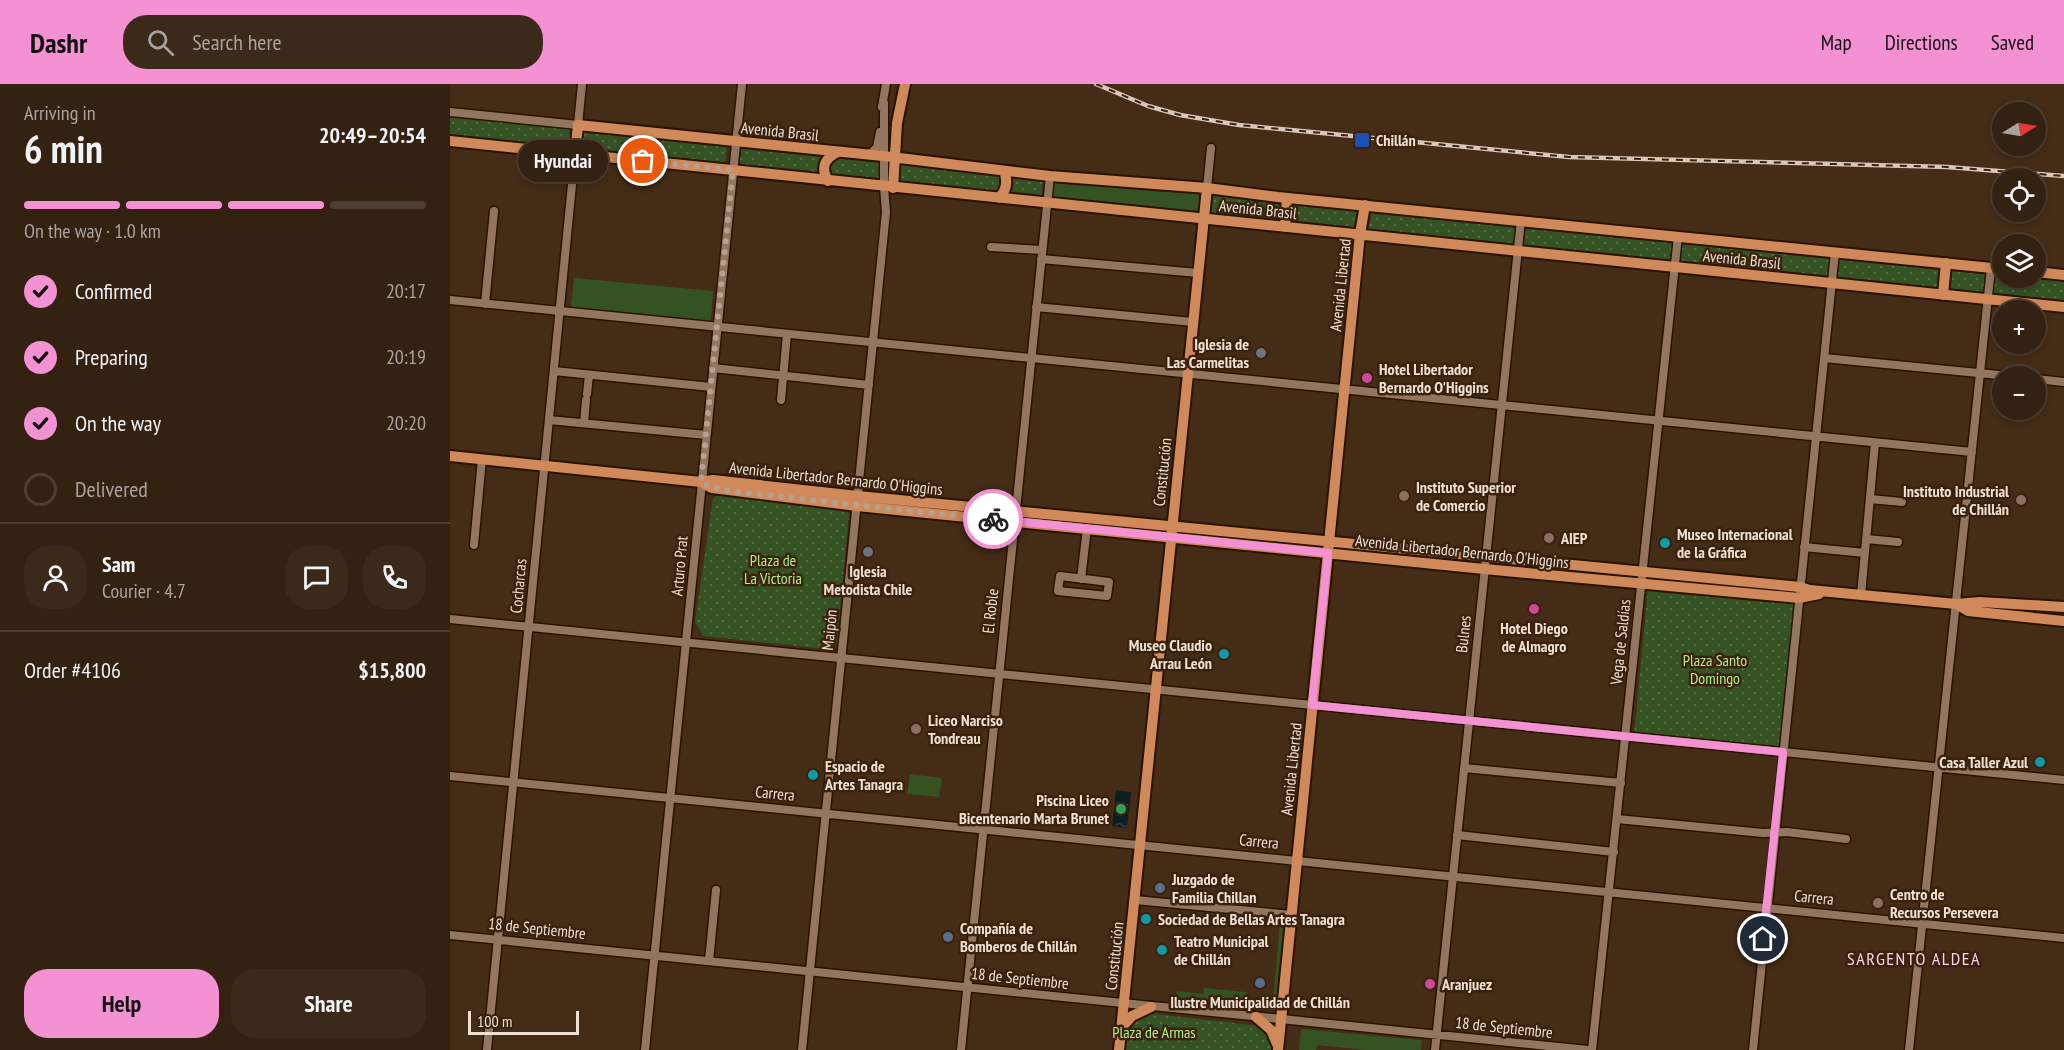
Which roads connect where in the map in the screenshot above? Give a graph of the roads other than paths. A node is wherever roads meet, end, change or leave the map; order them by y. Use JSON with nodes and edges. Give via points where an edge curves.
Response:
{"nodes":[{"id":1,"x":582,"y":84,"type":"edge"},
{"id":2,"x":742,"y":84,"type":"edge"},
{"id":3,"x":886,"y":84,"type":"edge"},
{"id":4,"x":905,"y":84,"type":"edge"},
{"id":5,"x":884,"y":103,"type":"junction"},
{"id":6,"x":450,"y":112,"type":"edge"},
{"id":7,"x":578,"y":125,"type":"junction"},
{"id":8,"x":450,"y":141,"type":"edge"},
{"id":9,"x":736,"y":141,"type":"junction"},
{"id":10,"x":1211,"y":148,"type":"dead end"},
{"id":11,"x":839,"y":152,"type":"junction"},
{"id":12,"x":575,"y":154,"type":"junction"},
{"id":13,"x":870,"y":155,"type":"junction"},
{"id":14,"x":889,"y":158,"type":"junction"},
{"id":15,"x":733,"y":170,"type":"junction"},
{"id":16,"x":1004,"y":171,"type":"junction"},
{"id":17,"x":1050,"y":176,"type":"junction"},
{"id":18,"x":828,"y":181,"type":"junction"},
{"id":19,"x":889,"y":187,"type":"junction"},
{"id":20,"x":1207,"y":188,"type":"junction"},
{"id":21,"x":999,"y":198,"type":"junction"},
{"id":22,"x":1287,"y":198,"type":"junction"},
{"id":23,"x":1047,"y":203,"type":"junction"},
{"id":24,"x":1365,"y":205,"type":"junction"},
{"id":25,"x":494,"y":211,"type":"dead end"},
{"id":26,"x":1203,"y":219,"type":"junction"},
{"id":27,"x":1521,"y":220,"type":"junction"},
{"id":28,"x":1285,"y":227,"type":"junction"},
{"id":29,"x":1360,"y":234,"type":"junction"},
{"id":30,"x":1678,"y":236,"type":"junction"},
{"id":31,"x":991,"y":248,"type":"dead end"},
{"id":32,"x":1518,"y":251,"type":"junction"},
{"id":33,"x":1835,"y":252,"type":"junction"},
{"id":34,"x":1042,"y":254,"type":"junction"},
{"id":35,"x":1947,"y":263,"type":"junction"},
{"id":36,"x":1675,"y":267,"type":"junction"},
{"id":37,"x":1992,"y":268,"type":"edge"},
{"id":38,"x":1198,"y":273,"type":"junction"},
{"id":39,"x":2046,"y":273,"type":"edge"},
{"id":40,"x":2064,"y":275,"type":"edge"},
{"id":41,"x":1832,"y":283,"type":"junction"},
{"id":42,"x":1992,"y":285,"type":"edge"},
{"id":43,"x":1943,"y":295,"type":"junction"},
{"id":44,"x":1988,"y":299,"type":"junction"},
{"id":45,"x":450,"y":300,"type":"edge"},
{"id":46,"x":485,"y":304,"type":"junction"},
{"id":47,"x":1036,"y":307,"type":"junction"},
{"id":48,"x":2064,"y":307,"type":"edge"},
{"id":49,"x":560,"y":311,"type":"junction"},
{"id":50,"x":1193,"y":322,"type":"junction"},
{"id":51,"x":717,"y":327,"type":"junction"},
{"id":52,"x":787,"y":334,"type":"junction"},
{"id":53,"x":873,"y":343,"type":"junction"},
{"id":54,"x":1824,"y":358,"type":"junction"},
{"id":55,"x":1031,"y":359,"type":"junction"},
{"id":56,"x":713,"y":368,"type":"junction"},
{"id":57,"x":554,"y":371,"type":"junction"},
{"id":58,"x":1980,"y":374,"type":"junction"},
{"id":59,"x":589,"y":375,"type":"junction"},
{"id":60,"x":1187,"y":375,"type":"junction"},
{"id":61,"x":1992,"y":375,"type":"edge"},
{"id":62,"x":783,"y":376,"type":"junction"},
{"id":63,"x":2046,"y":380,"type":"edge"},
{"id":64,"x":2064,"y":382,"type":"edge"},
{"id":65,"x":869,"y":385,"type":"junction"},
{"id":66,"x":711,"y":387,"type":"junction"},
{"id":67,"x":1344,"y":390,"type":"junction"},
{"id":68,"x":781,"y":400,"type":"dead end"},
{"id":69,"x":1501,"y":406,"type":"junction"},
{"id":70,"x":549,"y":420,"type":"junction"},
{"id":71,"x":1658,"y":421,"type":"junction"},
{"id":72,"x":584,"y":423,"type":"junction"},
{"id":73,"x":706,"y":435,"type":"junction"},
{"id":74,"x":1815,"y":437,"type":"junction"},
{"id":75,"x":1875,"y":443,"type":"junction"},
{"id":76,"x":1972,"y":452,"type":"junction"},
{"id":77,"x":450,"y":456,"type":"edge"},
{"id":78,"x":482,"y":459,"type":"junction"},
{"id":79,"x":544,"y":465,"type":"junction"},
{"id":80,"x":701,"y":482,"type":"junction"},
{"id":81,"x":1870,"y":499,"type":"junction"},
{"id":82,"x":858,"y":501,"type":"junction"},
{"id":83,"x":1902,"y":502,"type":"dead end"},
{"id":84,"x":1015,"y":516,"type":"junction"},
{"id":85,"x":1087,"y":528,"type":"junction"},
{"id":86,"x":1172,"y":531,"type":"junction"},
{"id":87,"x":1866,"y":539,"type":"junction"},
{"id":88,"x":1329,"y":542,"type":"junction"},
{"id":89,"x":1898,"y":542,"type":"dead end"},
{"id":90,"x":474,"y":545,"type":"dead end"},
{"id":91,"x":1804,"y":547,"type":"junction"},
{"id":92,"x":1328,"y":553,"type":"junction"},
{"id":93,"x":1865,"y":553,"type":"junction"},
{"id":94,"x":1486,"y":557,"type":"junction"},
{"id":95,"x":1484,"y":569,"type":"junction"},
{"id":96,"x":1642,"y":578,"type":"junction"},
{"id":97,"x":1081,"y":579,"type":"junction"},
{"id":98,"x":1799,"y":593,"type":"junction"},
{"id":99,"x":1861,"y":595,"type":"junction"},
{"id":100,"x":1956,"y":604,"type":"junction"},
{"id":101,"x":2064,"y":607,"type":"edge"},
{"id":102,"x":450,"y":619,"type":"edge"},
{"id":103,"x":2064,"y":621,"type":"edge"},
{"id":104,"x":529,"y":627,"type":"junction"},
{"id":105,"x":686,"y":643,"type":"junction"},
{"id":106,"x":841,"y":658,"type":"junction"},
{"id":107,"x":999,"y":674,"type":"junction"},
{"id":108,"x":1156,"y":690,"type":"junction"},
{"id":109,"x":1312,"y":705,"type":"junction"},
{"id":110,"x":1469,"y":721,"type":"junction"},
{"id":111,"x":1626,"y":737,"type":"junction"},
{"id":112,"x":1783,"y":752,"type":"junction"},
{"id":113,"x":1464,"y":768,"type":"junction"},
{"id":114,"x":1939,"y":768,"type":"junction"},
{"id":115,"x":450,"y":776,"type":"edge"},
{"id":116,"x":2064,"y":780,"type":"edge"},
{"id":117,"x":513,"y":782,"type":"junction"},
{"id":118,"x":1621,"y":783,"type":"junction"},
{"id":119,"x":671,"y":797,"type":"junction"},
{"id":120,"x":825,"y":813,"type":"junction"},
{"id":121,"x":1617,"y":819,"type":"junction"},
{"id":122,"x":984,"y":829,"type":"junction"},
{"id":123,"x":1774,"y":833,"type":"junction"},
{"id":124,"x":1457,"y":835,"type":"junction"},
{"id":125,"x":1846,"y":839,"type":"dead end"},
{"id":126,"x":1140,"y":844,"type":"junction"},
{"id":127,"x":1614,"y":852,"type":"junction"},
{"id":128,"x":1297,"y":860,"type":"junction"},
{"id":129,"x":1453,"y":875,"type":"junction"},
{"id":130,"x":716,"y":890,"type":"dead end"},
{"id":131,"x":1608,"y":891,"type":"junction"},
{"id":132,"x":1134,"y":900,"type":"junction"},
{"id":133,"x":1766,"y":907,"type":"junction"},
{"id":134,"x":1292,"y":915,"type":"junction"},
{"id":135,"x":1923,"y":923,"type":"junction"},
{"id":136,"x":450,"y":935,"type":"edge"},
{"id":137,"x":2064,"y":938,"type":"edge"},
{"id":138,"x":497,"y":939,"type":"junction"},
{"id":139,"x":655,"y":955,"type":"junction"},
{"id":140,"x":709,"y":961,"type":"junction"},
{"id":141,"x":810,"y":971,"type":"junction"},
{"id":142,"x":968,"y":988,"type":"junction"},
{"id":143,"x":1124,"y":1004,"type":"junction"},
{"id":144,"x":1151,"y":1007,"type":"junction"},
{"id":145,"x":1256,"y":1017,"type":"junction"},
{"id":146,"x":1281,"y":1019,"type":"junction"},
{"id":147,"x":1121,"y":1029,"type":"junction"},
{"id":148,"x":1436,"y":1035,"type":"junction"},
{"id":149,"x":1278,"y":1048,"type":"edge"},
{"id":150,"x":487,"y":1050,"type":"edge"},
{"id":151,"x":645,"y":1050,"type":"edge"},
{"id":152,"x":802,"y":1050,"type":"edge"},
{"id":153,"x":961,"y":1050,"type":"edge"},
{"id":154,"x":1119,"y":1050,"type":"edge"},
{"id":155,"x":1435,"y":1050,"type":"edge"},
{"id":156,"x":1588,"y":1050,"type":"edge"},
{"id":157,"x":1592,"y":1050,"type":"edge"},
{"id":158,"x":1753,"y":1050,"type":"edge"},
{"id":159,"x":1909,"y":1050,"type":"edge"}],
"edges":[{"from":1,"to":7,"type":"street"},
{"from":2,"to":9,"type":"street","name":"Arturo Prat"},
{"from":3,"to":5,"type":"street"},
{"from":4,"to":14,"type":"main road","name":"Maipón"},
{"from":5,"to":13,"type":"street","via":[[878,145]]},
{"from":5,"to":14,"type":"street"},
{"from":6,"to":7,"type":"street","name":"Avenida Brasil"},
{"from":7,"to":9,"type":"main road","name":"Avenida Brasil"},
{"from":7,"to":12,"type":"main road","name":"Cocharcas"},
{"from":8,"to":12,"type":"main road","name":"Avenida Brasil"},
{"from":9,"to":11,"type":"main road","name":"Avenida Brasil"},
{"from":9,"to":15,"type":"street","name":"Arturo Prat"},
{"from":10,"to":20,"type":"street","name":"Constitución"},
{"from":11,"to":13,"type":"main road","name":"Avenida Brasil"},
{"from":11,"to":18,"type":"main road","via":[[824,164]]},
{"from":12,"to":15,"type":"main road","name":"Avenida Brasil"},
{"from":12,"to":49,"type":"street","name":"Cocharcas"},
{"from":13,"to":14,"type":"main road","name":"Avenida Brasil"},
{"from":14,"to":16,"type":"main road","name":"Avenida Brasil"},
{"from":14,"to":19,"type":"main road","name":"Maipón"},
{"from":15,"to":18,"type":"main road","name":"Avenida Brasil"},
{"from":15,"to":51,"type":"street","name":"Arturo Prat"},
{"from":16,"to":17,"type":"main road","name":"Avenida Brasil"},
{"from":16,"to":21,"type":"main road","via":[[1007,183]]},
{"from":17,"to":20,"type":"main road","name":"Avenida Brasil"},
{"from":17,"to":23,"type":"street","name":"El Roble"},
{"from":18,"to":19,"type":"main road","name":"Avenida Brasil"},
{"from":19,"to":21,"type":"main road","name":"Avenida Brasil"},
{"from":19,"to":53,"type":"street","name":"Maipón"},
{"from":20,"to":22,"type":"main road","name":"Avenida Brasil"},
{"from":20,"to":26,"type":"main road","name":"Constitución"},
{"from":21,"to":23,"type":"main road","name":"Avenida Brasil"},
{"from":22,"to":24,"type":"main road","name":"Avenida Brasil"},
{"from":22,"to":28,"type":"main road"},
{"from":23,"to":26,"type":"main road","name":"Avenida Brasil"},
{"from":23,"to":34,"type":"street","name":"El Roble"},
{"from":24,"to":27,"type":"main road","name":"Avenida Brasil"},
{"from":24,"to":29,"type":"main road","name":"Avenida Libertad"},
{"from":25,"to":46,"type":"street"},
{"from":26,"to":28,"type":"main road","name":"Avenida Brasil"},
{"from":26,"to":38,"type":"main road","name":"Constitución"},
{"from":27,"to":30,"type":"main road","name":"Avenida Brasil"},
{"from":27,"to":32,"type":"street","name":"Bulnes"},
{"from":28,"to":29,"type":"main road","name":"Avenida Brasil"},
{"from":29,"to":32,"type":"main road","name":"Avenida Brasil"},
{"from":29,"to":67,"type":"main road","name":"Avenida Libertad"},
{"from":30,"to":33,"type":"main road","name":"Avenida Brasil"},
{"from":30,"to":36,"type":"street","name":"Vega de Saldías"},
{"from":31,"to":34,"type":"street"},
{"from":32,"to":36,"type":"main road","name":"Avenida Brasil"},
{"from":32,"to":69,"type":"street","name":"Bulnes"},
{"from":33,"to":35,"type":"main road","name":"Avenida Brasil"},
{"from":33,"to":41,"type":"street"},
{"from":34,"to":38,"type":"street"},
{"from":34,"to":47,"type":"street","name":"El Roble"},
{"from":35,"to":37,"type":"main road","name":"Avenida Brasil"},
{"from":35,"to":43,"type":"main road"},
{"from":36,"to":41,"type":"main road","name":"Avenida Brasil"},
{"from":36,"to":71,"type":"street","name":"Vega de Saldías"},
{"from":38,"to":50,"type":"main road","name":"Constitución"},
{"from":39,"to":40,"type":"main road"},
{"from":41,"to":43,"type":"main road","name":"Avenida Brasil"},
{"from":41,"to":54,"type":"street"},
{"from":42,"to":44,"type":"street"},
{"from":43,"to":44,"type":"main road","name":"Avenida Brasil"},
{"from":44,"to":48,"type":"main road","name":"Avenida Brasil"},
{"from":44,"to":58,"type":"street"},
{"from":45,"to":46,"type":"street"},
{"from":46,"to":49,"type":"street"},
{"from":47,"to":50,"type":"street"},
{"from":47,"to":55,"type":"street","name":"El Roble"},
{"from":49,"to":51,"type":"street"},
{"from":49,"to":57,"type":"street","name":"Cocharcas"},
{"from":50,"to":60,"type":"main road","name":"Constitución"},
{"from":51,"to":52,"type":"street"},
{"from":51,"to":56,"type":"street","name":"Arturo Prat"},
{"from":52,"to":53,"type":"street"},
{"from":52,"to":62,"type":"street"},
{"from":53,"to":55,"type":"street"},
{"from":53,"to":65,"type":"street","name":"Maipón"},
{"from":54,"to":58,"type":"street"},
{"from":54,"to":74,"type":"street"},
{"from":55,"to":60,"type":"street"},
{"from":55,"to":84,"type":"street","name":"El Roble"},
{"from":56,"to":62,"type":"street"},
{"from":56,"to":66,"type":"street","name":"Arturo Prat"},
{"from":57,"to":59,"type":"street"},
{"from":57,"to":70,"type":"street","name":"Cocharcas"},
{"from":58,"to":61,"type":"street"},
{"from":58,"to":76,"type":"street"},
{"from":59,"to":66,"type":"street"},
{"from":59,"to":72,"type":"street"},
{"from":60,"to":67,"type":"street"},
{"from":60,"to":86,"type":"main road","name":"Constitución"},
{"from":62,"to":65,"type":"street"},
{"from":62,"to":68,"type":"street"},
{"from":63,"to":64,"type":"street"},
{"from":65,"to":82,"type":"street","name":"Maipón"},
{"from":66,"to":73,"type":"street","name":"Arturo Prat"},
{"from":67,"to":69,"type":"street"},
{"from":67,"to":88,"type":"main road","name":"Avenida Libertad"},
{"from":69,"to":71,"type":"street"},
{"from":69,"to":94,"type":"street","name":"Bulnes"},
{"from":70,"to":72,"type":"street"},
{"from":70,"to":79,"type":"street","name":"Cocharcas"},
{"from":71,"to":74,"type":"street"},
{"from":71,"to":96,"type":"street","name":"Vega de Saldías"},
{"from":72,"to":73,"type":"street"},
{"from":73,"to":80,"type":"street","name":"Arturo Prat"},
{"from":74,"to":75,"type":"street"},
{"from":74,"to":91,"type":"street"},
{"from":75,"to":76,"type":"street"},
{"from":75,"to":81,"type":"street"},
{"from":76,"to":100,"type":"street"},
{"from":77,"to":78,"type":"main road","name":"Avenida Libertador Bernardo O'Higgins"},
{"from":78,"to":79,"type":"main road","name":"Avenida Libertador Bernardo O'Higgins"},
{"from":78,"to":90,"type":"street"},
{"from":79,"to":80,"type":"main road","name":"Avenida Libertador Bernardo O'Higgins"},
{"from":79,"to":104,"type":"street","name":"Cocharcas"},
{"from":80,"to":82,"type":"main road","name":"Avenida Libertador Bernardo O'Higgins","via":[[712,488]]},
{"from":80,"to":105,"type":"street","name":"Arturo Prat"},
{"from":81,"to":83,"type":"street"},
{"from":81,"to":87,"type":"street"},
{"from":82,"to":84,"type":"main road","name":"Avenida Libertador Bernardo O'Higgins"},
{"from":82,"to":106,"type":"street","name":"Maipón"},
{"from":84,"to":85,"type":"main road","name":"Avenida Libertador Bernardo O'Higgins"},
{"from":84,"to":86,"type":"main road","name":"Avenida Libertador Bernardo O'Higgins"},
{"from":84,"to":107,"type":"street","name":"El Roble"},
{"from":85,"to":86,"type":"main road","name":"Avenida Libertador Bernardo O'Higgins"},
{"from":85,"to":97,"type":"street"},
{"from":86,"to":88,"type":"main road","name":"Avenida Libertador Bernardo O'Higgins"},
{"from":86,"to":92,"type":"main road","name":"Avenida Libertador Bernardo O'Higgins"},
{"from":86,"to":108,"type":"main road","name":"Constitución"},
{"from":87,"to":89,"type":"street"},
{"from":87,"to":93,"type":"street"},
{"from":88,"to":92,"type":"main road","name":"Avenida Libertad"},
{"from":88,"to":94,"type":"main road","name":"Avenida Libertador Bernardo O'Higgins"},
{"from":91,"to":93,"type":"street"},
{"from":91,"to":98,"type":"street"},
{"from":92,"to":95,"type":"main road","name":"Avenida Libertador Bernardo O'Higgins"},
{"from":92,"to":109,"type":"main road","name":"Avenida Libertad"},
{"from":93,"to":99,"type":"street"},
{"from":94,"to":95,"type":"street","name":"Bulnes"},
{"from":94,"to":96,"type":"main road","name":"Avenida Libertador Bernardo O'Higgins"},
{"from":95,"to":96,"type":"main road","name":"Avenida Libertador Bernardo O'Higgins"},
{"from":95,"to":110,"type":"street","name":"Bulnes"},
{"from":96,"to":98,"type":"main road","name":"Avenida Libertador Bernardo O'Higgins"},
{"from":96,"to":111,"type":"street","name":"Vega de Saldías"},
{"from":97,"to":97,"type":"street","via":[[1060,576],[1058,591],[1107,596],[1109,582]]},
{"from":98,"to":99,"type":"main road","name":"Avenida Libertador Bernardo O'Higgins"},
{"from":98,"to":112,"type":"street"},
{"from":99,"to":100,"type":"main road","name":"Avenida Libertador Bernardo O'Higgins"},
{"from":100,"to":101,"type":"main road","name":"Avenida Libertador Bernardo O'Higgins"},
{"from":100,"to":103,"type":"main road","name":"Avenida Libertador Bernardo O'Higgins","via":[[1968,611]]},
{"from":100,"to":114,"type":"street"},
{"from":102,"to":104,"type":"street"},
{"from":104,"to":105,"type":"street"},
{"from":104,"to":117,"type":"street","name":"Cocharcas"},
{"from":105,"to":106,"type":"street"},
{"from":105,"to":119,"type":"street","name":"Arturo Prat"},
{"from":106,"to":107,"type":"street"},
{"from":106,"to":120,"type":"street","name":"Maipón"},
{"from":107,"to":108,"type":"street"},
{"from":107,"to":122,"type":"street","name":"El Roble"},
{"from":108,"to":109,"type":"street"},
{"from":108,"to":126,"type":"main road","name":"Constitución"},
{"from":109,"to":110,"type":"street"},
{"from":109,"to":128,"type":"main road","name":"Avenida Libertad"},
{"from":110,"to":111,"type":"street"},
{"from":110,"to":113,"type":"street","name":"Bulnes"},
{"from":111,"to":112,"type":"street"},
{"from":111,"to":118,"type":"street","name":"Vega de Saldías"},
{"from":112,"to":114,"type":"street"},
{"from":112,"to":123,"type":"street"},
{"from":113,"to":118,"type":"street"},
{"from":113,"to":124,"type":"street","name":"Bulnes"},
{"from":114,"to":116,"type":"street"},
{"from":114,"to":135,"type":"street"},
{"from":115,"to":117,"type":"street","name":"Carrera"},
{"from":117,"to":119,"type":"street","name":"Carrera"},
{"from":117,"to":138,"type":"street","name":"Cocharcas"},
{"from":118,"to":121,"type":"street","name":"Vega de Saldías"},
{"from":119,"to":120,"type":"street","name":"Carrera"},
{"from":119,"to":139,"type":"street","name":"Arturo Prat"},
{"from":120,"to":122,"type":"street","name":"Carrera"},
{"from":120,"to":141,"type":"street","name":"Maipón"},
{"from":121,"to":123,"type":"street"},
{"from":121,"to":127,"type":"street","name":"Vega de Saldías"},
{"from":122,"to":126,"type":"street","name":"Carrera"},
{"from":122,"to":142,"type":"street","name":"El Roble"},
{"from":123,"to":125,"type":"street"},
{"from":123,"to":133,"type":"street"},
{"from":124,"to":127,"type":"street"},
{"from":124,"to":129,"type":"street","name":"Bulnes"},
{"from":126,"to":128,"type":"street","name":"Carrera"},
{"from":126,"to":132,"type":"main road","name":"Constitución"},
{"from":127,"to":131,"type":"street","name":"Vega de Saldías"},
{"from":128,"to":129,"type":"street","name":"Carrera"},
{"from":128,"to":134,"type":"main road","name":"Avenida Libertad"},
{"from":129,"to":131,"type":"street","name":"Carrera"},
{"from":129,"to":148,"type":"street","name":"Bulnes"},
{"from":130,"to":140,"type":"street"},
{"from":131,"to":133,"type":"street","name":"Carrera"},
{"from":131,"to":157,"type":"street","name":"Vega de Saldías"},
{"from":132,"to":134,"type":"street"},
{"from":132,"to":143,"type":"main road","name":"Constitución"},
{"from":133,"to":135,"type":"street","name":"Carrera"},
{"from":133,"to":158,"type":"street"},
{"from":134,"to":146,"type":"main road","name":"Avenida Libertad"},
{"from":135,"to":137,"type":"street","name":"Carrera"},
{"from":135,"to":159,"type":"street"},
{"from":136,"to":138,"type":"street","name":"18 de Septiembre"},
{"from":138,"to":139,"type":"street","name":"18 de Septiembre"},
{"from":138,"to":150,"type":"street","name":"Cocharcas"},
{"from":139,"to":140,"type":"street","name":"18 de Septiembre"},
{"from":139,"to":151,"type":"street","name":"Arturo Prat"},
{"from":140,"to":141,"type":"street","name":"18 de Septiembre"},
{"from":141,"to":142,"type":"street","name":"18 de Septiembre"},
{"from":141,"to":152,"type":"street","name":"Maipón"},
{"from":142,"to":143,"type":"street","name":"18 de Septiembre"},
{"from":142,"to":153,"type":"street","name":"El Roble"},
{"from":143,"to":144,"type":"street","name":"18 de Septiembre"},
{"from":143,"to":147,"type":"main road","name":"Constitución"},
{"from":144,"to":145,"type":"street","name":"18 de Septiembre"},
{"from":144,"to":147,"type":"main road","via":[[1137,1012]]},
{"from":145,"to":146,"type":"street","name":"18 de Septiembre"},
{"from":145,"to":149,"type":"main road","via":[[1271,1030]]},
{"from":146,"to":148,"type":"street","name":"18 de Septiembre"},
{"from":146,"to":149,"type":"main road","name":"Avenida Libertad"},
{"from":147,"to":154,"type":"main road","name":"Constitución"},
{"from":148,"to":155,"type":"street","name":"Bulnes"},
{"from":148,"to":156,"type":"street","name":"18 de Septiembre"}]}
